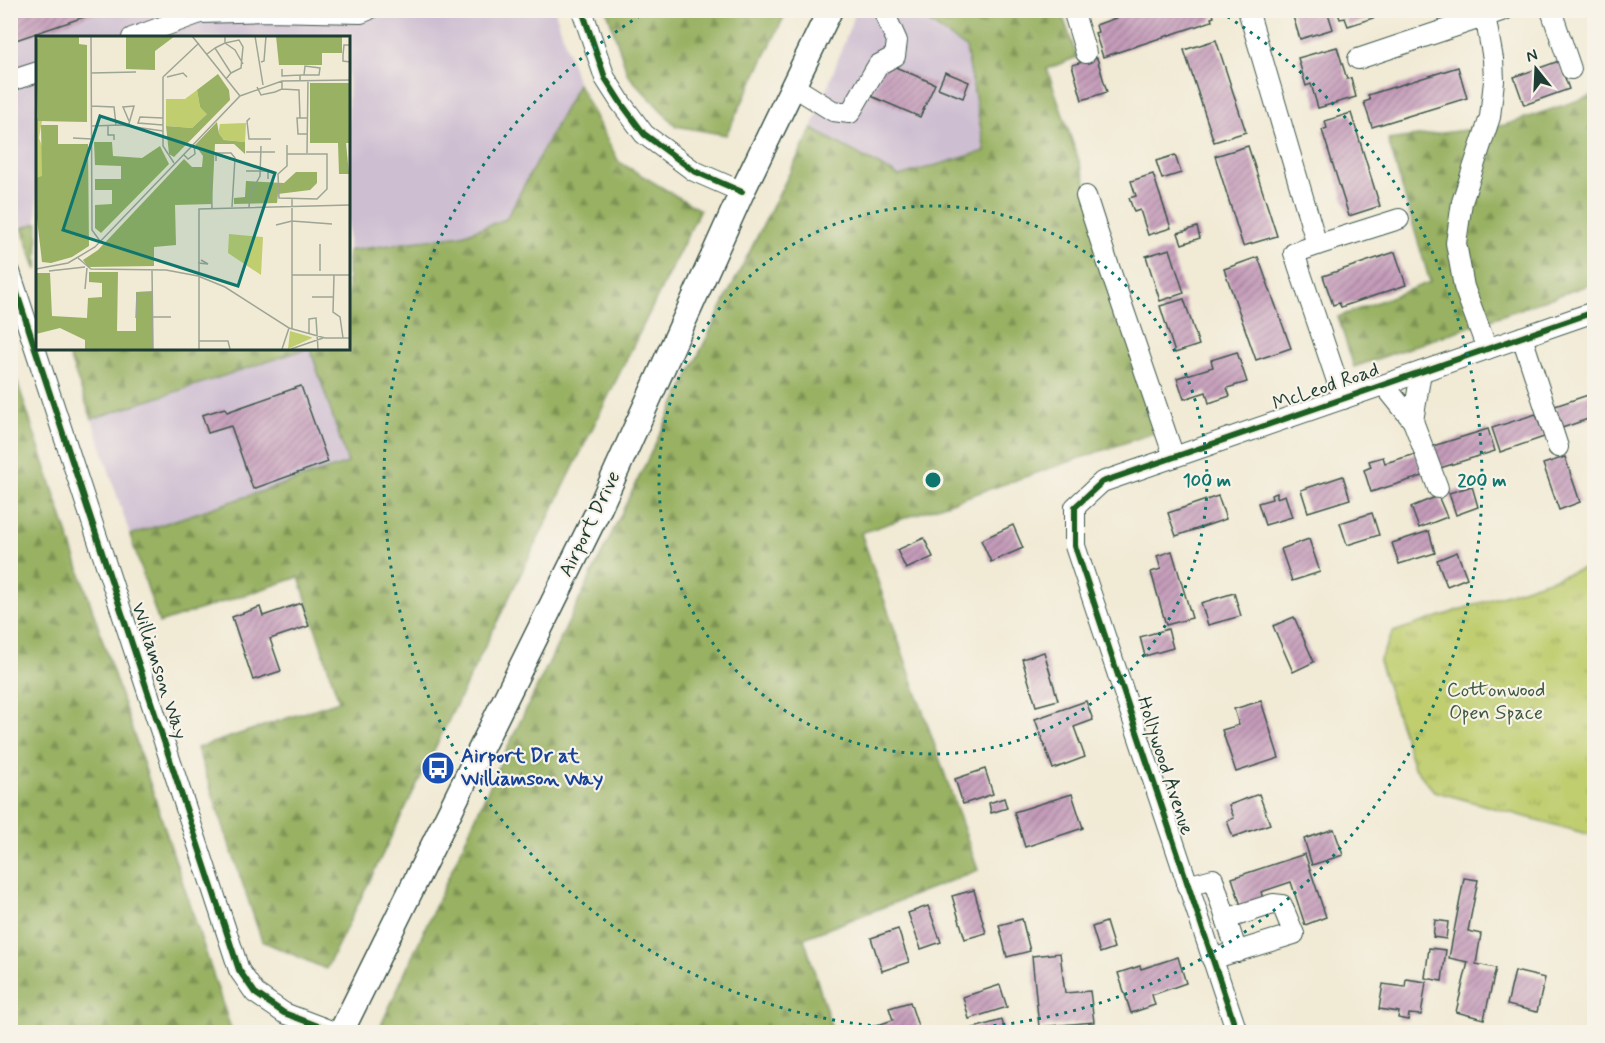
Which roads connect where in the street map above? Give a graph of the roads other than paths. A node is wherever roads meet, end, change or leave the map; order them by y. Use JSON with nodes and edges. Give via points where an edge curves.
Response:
{"nodes":[{"id":1,"x":368,"y":10,"type":"edge"},
{"id":2,"x":582,"y":10,"type":"edge"},
{"id":3,"x":830,"y":10,"type":"edge"},
{"id":4,"x":883,"y":10,"type":"edge"},
{"id":5,"x":1073,"y":10,"type":"edge"},
{"id":6,"x":1248,"y":10,"type":"edge"},
{"id":7,"x":1551,"y":10,"type":"edge"},
{"id":8,"x":260,"y":11,"type":"edge"},
{"id":9,"x":1491,"y":12,"type":"edge"},
{"id":10,"x":154,"y":20,"type":"edge"},
{"id":11,"x":135,"y":36,"type":"edge"},
{"id":12,"x":1086,"y":53,"type":"dead end"},
{"id":13,"x":1358,"y":59,"type":"dead end"},
{"id":14,"x":1571,"y":69,"type":"dead end"},
{"id":15,"x":36,"y":73,"type":"edge"},
{"id":16,"x":10,"y":81,"type":"edge"},
{"id":17,"x":793,"y":86,"type":"junction"},
{"id":18,"x":742,"y":192,"type":"junction"},
{"id":19,"x":1086,"y":196,"type":"dead end"},
{"id":20,"x":1399,"y":219,"type":"dead end"},
{"id":21,"x":1317,"y":245,"type":"junction"},
{"id":22,"x":10,"y":272,"type":"edge"},
{"id":23,"x":1594,"y":312,"type":"edge"},
{"id":24,"x":1522,"y":337,"type":"junction"},
{"id":25,"x":1486,"y":349,"type":"junction"},
{"id":26,"x":1421,"y":372,"type":"junction"},
{"id":27,"x":1384,"y":385,"type":"junction"},
{"id":28,"x":1343,"y":399,"type":"junction"},
{"id":29,"x":1413,"y":421,"type":"junction"},
{"id":30,"x":1558,"y":447,"type":"dead end"},
{"id":31,"x":1174,"y":457,"type":"junction"},
{"id":32,"x":1438,"y":488,"type":"dead end"},
{"id":33,"x":1075,"y":507,"type":"joint"},
{"id":34,"x":1187,"y":886,"type":"junction"},
{"id":35,"x":1226,"y":919,"type":"junction"},
{"id":36,"x":1237,"y":952,"type":"junction"},
{"id":37,"x":1212,"y":959,"type":"junction"},
{"id":38,"x":334,"y":1032,"type":"edge"},
{"id":39,"x":341,"y":1032,"type":"edge"},
{"id":40,"x":1237,"y":1032,"type":"edge"}],
"edges":[{"from":1,"to":8,"type":"street"},
{"from":2,"to":18,"type":"street","via":[[605,78],[644,134],[694,171]]},
{"from":3,"to":17,"type":"main road","name":"Airport Drive"},
{"from":4,"to":17,"type":"street","via":[[897,41],[895,56],[878,65],[850,113],[833,111]]},
{"from":5,"to":12,"type":"street"},
{"from":6,"to":21,"type":"street"},
{"from":7,"to":14,"type":"street"},
{"from":8,"to":10,"type":"street","via":[[200,13]]},
{"from":9,"to":13,"type":"street"},
{"from":9,"to":25,"type":"street","via":[[1494,81],[1490,117],[1462,202],[1456,243],[1464,287]]},
{"from":10,"to":11,"type":"street"},
{"from":15,"to":16,"type":"street"},
{"from":17,"to":18,"type":"main road","name":"Airport Drive"},
{"from":18,"to":39,"type":"main road","name":"Airport Drive","via":[[600,507]]},
{"from":19,"to":31,"type":"street"},
{"from":20,"to":21,"type":"street"},
{"from":21,"to":28,"type":"street","via":[[1294,253]]},
{"from":22,"to":38,"type":"street","name":"Williamson Way","via":[[239,970],[255,993],[284,1014]]},
{"from":23,"to":24,"type":"street","name":"McLeod Road"},
{"from":24,"to":25,"type":"street","name":"McLeod Road"},
{"from":24,"to":30,"type":"street"},
{"from":25,"to":26,"type":"street","name":"McLeod Road"},
{"from":26,"to":27,"type":"street","name":"McLeod Road"},
{"from":26,"to":29,"type":"street"},
{"from":27,"to":28,"type":"street","name":"McLeod Road"},
{"from":27,"to":29,"type":"street"},
{"from":28,"to":31,"type":"street","name":"McLeod Road"},
{"from":29,"to":32,"type":"street"},
{"from":31,"to":33,"type":"street","name":"McLeod Road","via":[[1102,482]]},
{"from":33,"to":34,"type":"street","name":"Hollywood Avenue","via":[[1075,546]]},
{"from":34,"to":35,"type":"street","via":[[1213,879]]},
{"from":34,"to":37,"type":"street","name":"Hollywood Avenue"},
{"from":35,"to":36,"type":"street"},
{"from":35,"to":36,"type":"street","via":[[1273,904],[1282,905],[1294,934]]},
{"from":36,"to":37,"type":"street"},
{"from":37,"to":40,"type":"street","name":"Hollywood Avenue"}]}
